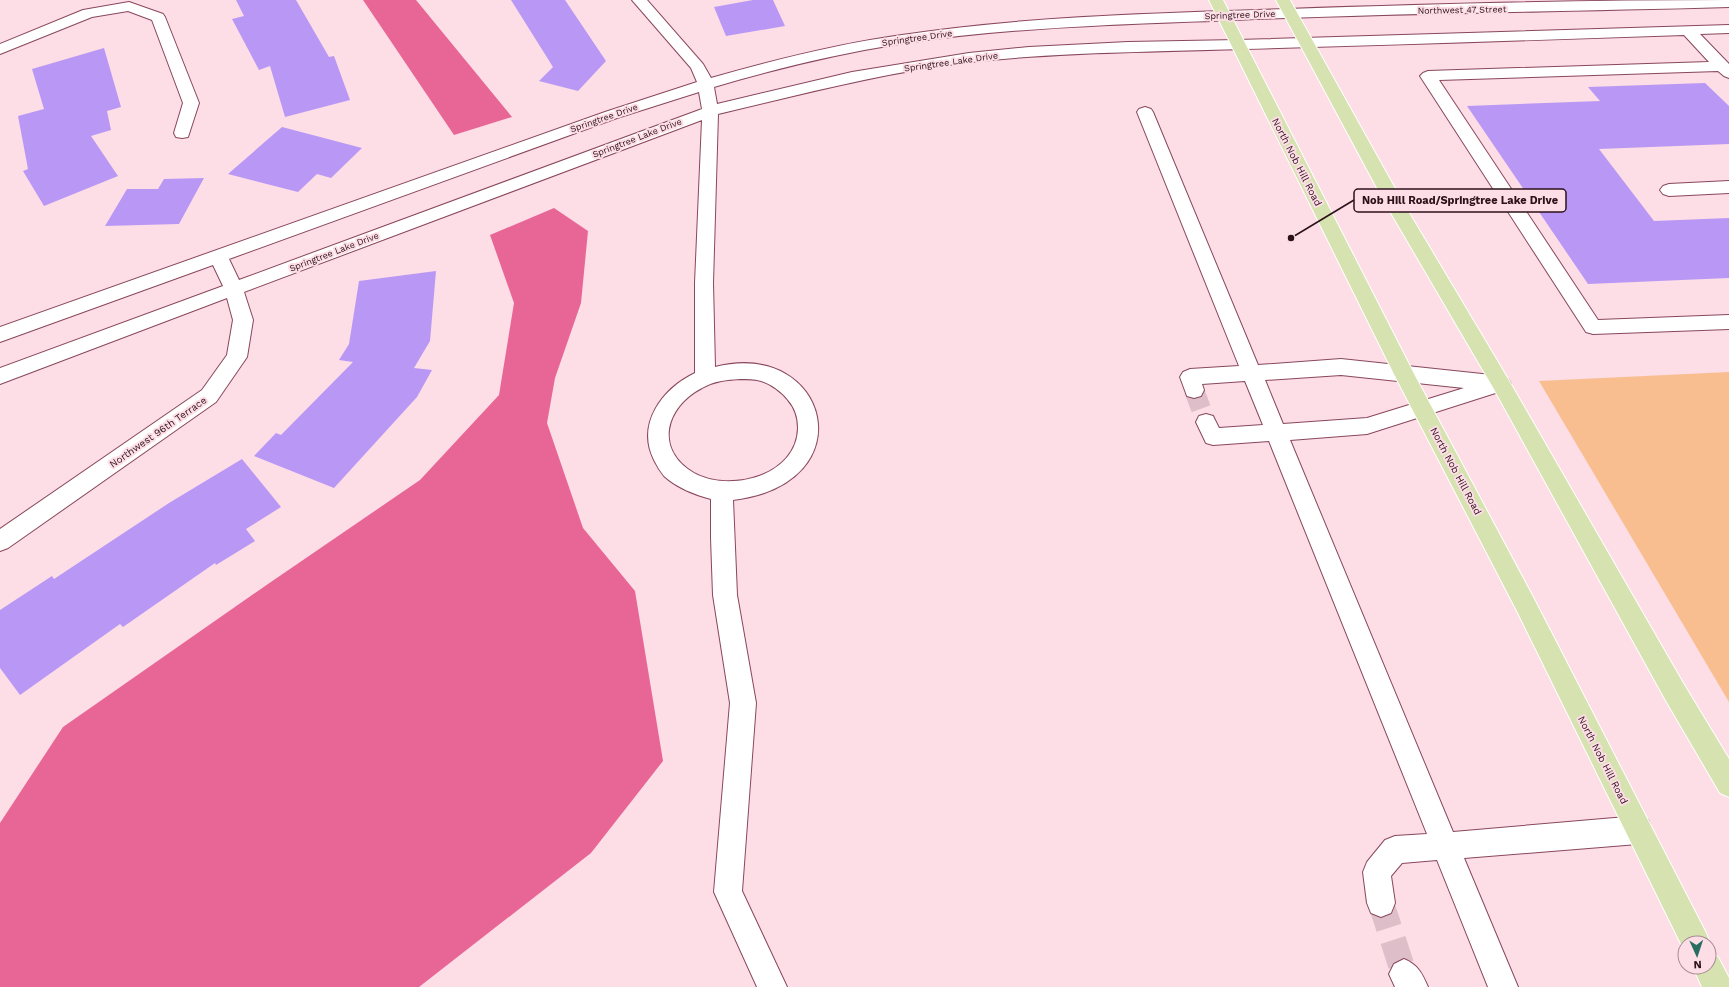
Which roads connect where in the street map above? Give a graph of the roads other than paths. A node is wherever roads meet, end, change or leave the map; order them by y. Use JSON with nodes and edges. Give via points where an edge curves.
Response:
{"nodes":[{"id":1,"x":639,"y":0,"type":"edge"},
{"id":2,"x":1216,"y":0,"type":"edge"},
{"id":3,"x":1283,"y":0,"type":"edge"},
{"id":4,"x":1729,"y":3,"type":"edge"},
{"id":5,"x":1577,"y":4,"type":"edge"},
{"id":6,"x":1613,"y":6,"type":"junction"},
{"id":7,"x":1291,"y":13,"type":"junction"},
{"id":8,"x":1224,"y":16,"type":"junction"},
{"id":9,"x":1729,"y":29,"type":"edge"},
{"id":10,"x":1688,"y":31,"type":"junction"},
{"id":11,"x":1636,"y":32,"type":"junction"},
{"id":12,"x":1306,"y":43,"type":"junction"},
{"id":13,"x":1238,"y":45,"type":"junction"},
{"id":14,"x":0,"y":49,"type":"edge"},
{"id":15,"x":1726,"y":70,"type":"edge"},
{"id":16,"x":706,"y":84,"type":"junction"},
{"id":17,"x":710,"y":111,"type":"junction"},
{"id":18,"x":1145,"y":112,"type":"dead end"},
{"id":19,"x":182,"y":133,"type":"dead end"},
{"id":20,"x":1729,"y":187,"type":"edge"},
{"id":21,"x":1669,"y":190,"type":"dead end"},
{"id":22,"x":218,"y":256,"type":"junction"},
{"id":23,"x":234,"y":289,"type":"junction"},
{"id":24,"x":1729,"y":322,"type":"edge"},
{"id":25,"x":0,"y":335,"type":"edge"},
{"id":26,"x":1252,"y":374,"type":"junction"},
{"id":27,"x":1404,"y":374,"type":"junction"},
{"id":28,"x":0,"y":376,"type":"edge"},
{"id":29,"x":705,"y":378,"type":"junction"},
{"id":30,"x":1502,"y":384,"type":"junction"},
{"id":31,"x":1194,"y":390,"type":"tunnel mouth"},
{"id":32,"x":1423,"y":408,"type":"junction"},
{"id":33,"x":1206,"y":422,"type":"tunnel mouth"},
{"id":34,"x":1277,"y":434,"type":"junction"},
{"id":35,"x":722,"y":490,"type":"junction"},
{"id":36,"x":0,"y":542,"type":"edge"},
{"id":37,"x":1729,"y":784,"type":"edge"},
{"id":38,"x":1638,"y":830,"type":"junction"},
{"id":39,"x":1445,"y":845,"type":"junction"},
{"id":40,"x":1381,"y":903,"type":"tunnel mouth"},
{"id":41,"x":1692,"y":935,"type":"edge"},
{"id":42,"x":1712,"y":975,"type":"edge"},
{"id":43,"x":772,"y":987,"type":"edge"},
{"id":44,"x":1503,"y":987,"type":"edge"},
{"id":45,"x":1718,"y":987,"type":"edge"}],
"edges":[{"from":1,"to":16,"type":"street","via":[[698,67]]},
{"from":2,"to":8,"type":"main road","name":"North Nob Hill Road"},
{"from":3,"to":7,"type":"main road"},
{"from":4,"to":6,"type":"street","name":"Northwest 47 Street"},
{"from":5,"to":6,"type":"street","name":"Northwest 47 Street"},
{"from":5,"to":7,"type":"street","name":"Northwest 47 Street"},
{"from":6,"to":11,"type":"street"},
{"from":7,"to":8,"type":"street","name":"Springtree Drive"},
{"from":7,"to":12,"type":"main road"},
{"from":8,"to":13,"type":"main road","name":"North Nob Hill Road"},
{"from":8,"to":16,"type":"street","name":"Springtree Drive","via":[[1073,23],[942,34],[861,46],[775,65]]},
{"from":9,"to":10,"type":"street"},
{"from":10,"to":11,"type":"street"},
{"from":10,"to":15,"type":"street"},
{"from":11,"to":12,"type":"street"},
{"from":12,"to":13,"type":"street","name":"Springtree Lake Drive"},
{"from":12,"to":30,"type":"main road","via":[[1393,201]]},
{"from":13,"to":17,"type":"street","name":"Springtree Lake Drive","via":[[1128,47],[969,58],[852,77]]},
{"from":13,"to":27,"type":"main road","name":"North Nob Hill Road"},
{"from":14,"to":19,"type":"street","via":[[88,13],[129,6],[158,17],[191,102]]},
{"from":15,"to":24,"type":"street","via":[[1428,76],[1593,327]]},
{"from":16,"to":17,"type":"street"},
{"from":16,"to":22,"type":"street","name":"Springtree Drive","via":[[556,134]]},
{"from":17,"to":23,"type":"street","name":"Springtree Lake Drive"},
{"from":17,"to":29,"type":"street","via":[[704,283]]},
{"from":18,"to":26,"type":"street"},
{"from":20,"to":21,"type":"street"},
{"from":22,"to":23,"type":"street","name":"Northwest 96th Terrace"},
{"from":22,"to":25,"type":"street"},
{"from":23,"to":28,"type":"street","name":"Springtree Lake Drive"},
{"from":23,"to":36,"type":"street","name":"Northwest 96th Terrace","via":[[243,320],[237,357],[209,396]]},
{"from":26,"to":27,"type":"street","via":[[1341,367]]},
{"from":26,"to":31,"type":"street","via":[[1190,377]]},
{"from":26,"to":34,"type":"street"},
{"from":27,"to":30,"type":"street"},
{"from":27,"to":32,"type":"main road","name":"North Nob Hill Road"},
{"from":29,"to":35,"type":"street","via":[[693,383],[674,397],[662,414],[657,433],[660,452],[672,470],[690,482],[713,490]]},
{"from":29,"to":35,"type":"street","via":[[740,371],[765,374],[785,384],[801,398],[809,417],[809,436],[801,455],[786,472],[764,484],[739,490]]},
{"from":30,"to":32,"type":"street"},
{"from":30,"to":37,"type":"main road"},
{"from":32,"to":34,"type":"street","via":[[1367,426]]},
{"from":32,"to":38,"type":"main road","name":"North Nob Hill Road"},
{"from":33,"to":34,"type":"street","via":[[1213,437]]},
{"from":34,"to":39,"type":"street"},
{"from":35,"to":43,"type":"street","via":[[725,595],[743,703],[728,892]]},
{"from":38,"to":39,"type":"street"},
{"from":38,"to":41,"type":"main road","name":"North Nob Hill Road"},
{"from":39,"to":40,"type":"street","via":[[1395,850],[1377,872]]},
{"from":39,"to":44,"type":"street"},
{"from":42,"to":45,"type":"main road"}]}
